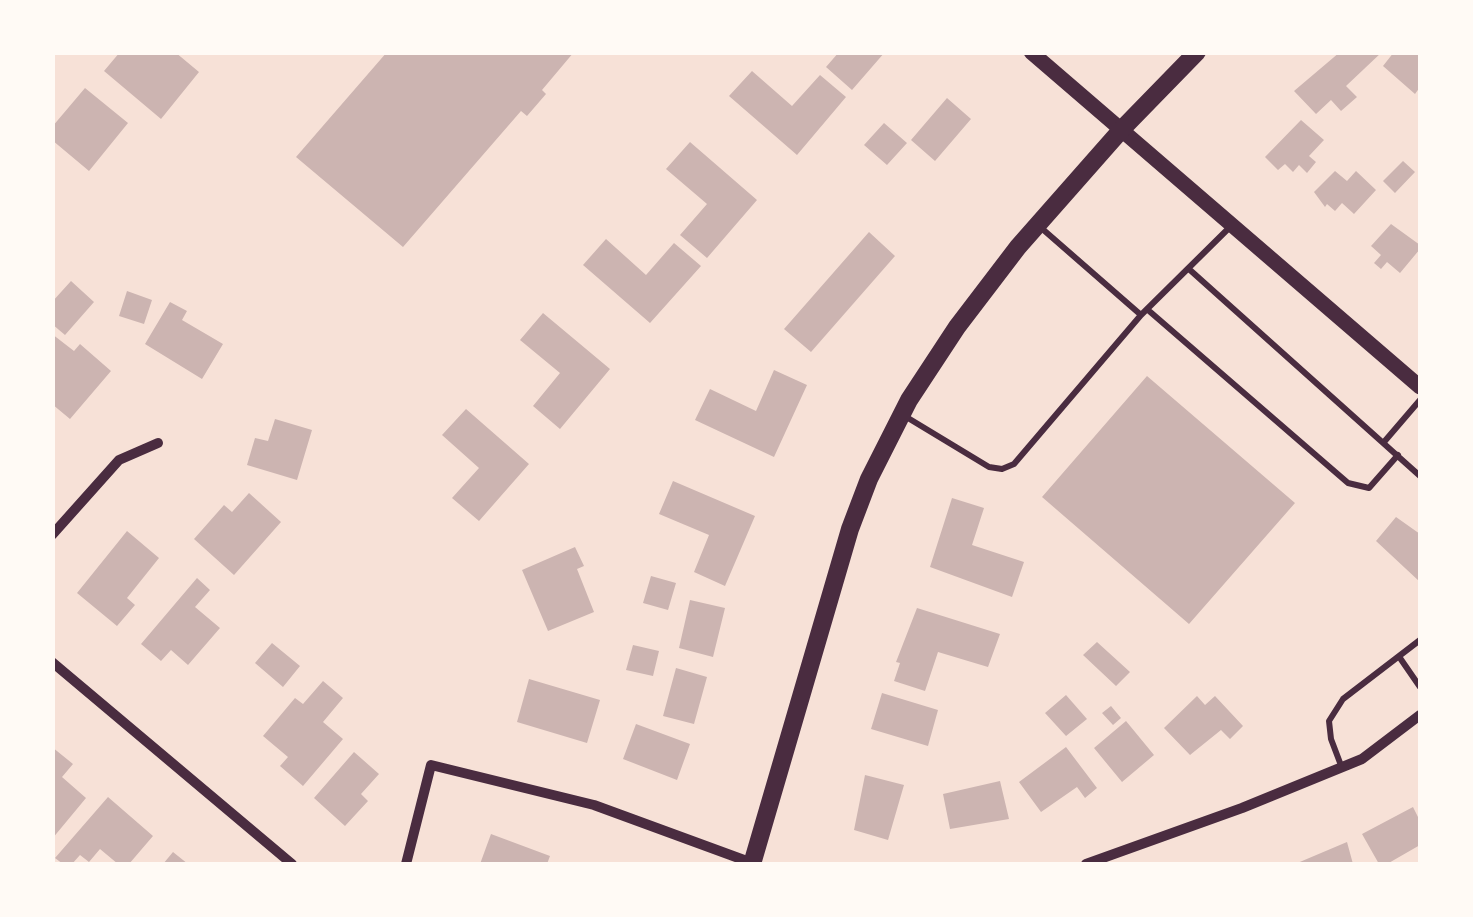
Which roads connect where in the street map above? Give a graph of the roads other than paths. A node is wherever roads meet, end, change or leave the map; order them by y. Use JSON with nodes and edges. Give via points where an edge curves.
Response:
{"nodes":[{"id":1,"x":1032,"y":52,"type":"edge"},
{"id":2,"x":1197,"y":52,"type":"edge"},
{"id":3,"x":1122,"y":128,"type":"junction"},
{"id":4,"x":1038,"y":225,"type":"junction"},
{"id":5,"x":1232,"y":225,"type":"junction"},
{"id":6,"x":1190,"y":270,"type":"junction"},
{"id":7,"x":1145,"y":312,"type":"junction"},
{"id":8,"x":1420,"y":387,"type":"edge"},
{"id":9,"x":1420,"y":400,"type":"edge"},
{"id":10,"x":902,"y":414,"type":"junction"},
{"id":11,"x":1384,"y":442,"type":"junction"},
{"id":12,"x":158,"y":444,"type":"dead end"},
{"id":13,"x":1398,"y":455,"type":"junction"},
{"id":14,"x":1420,"y":476,"type":"edge"},
{"id":15,"x":52,"y":535,"type":"edge"},
{"id":16,"x":1420,"y":640,"type":"edge"},
{"id":17,"x":1400,"y":658,"type":"junction"},
{"id":18,"x":52,"y":662,"type":"edge"},
{"id":19,"x":1420,"y":687,"type":"edge"},
{"id":20,"x":1420,"y":715,"type":"edge"},
{"id":21,"x":1342,"y":768,"type":"junction"},
{"id":22,"x":292,"y":864,"type":"edge"},
{"id":23,"x":406,"y":864,"type":"edge"},
{"id":24,"x":753,"y":864,"type":"edge"},
{"id":25,"x":1086,"y":864,"type":"edge"}],
"edges":[{"from":1,"to":3,"type":"street"},
{"from":2,"to":3,"type":"main road"},
{"from":3,"to":4,"type":"main road"},
{"from":3,"to":5,"type":"street"},
{"from":4,"to":7,"type":"lane"},
{"from":4,"to":10,"type":"main road","via":[[957,327]]},
{"from":5,"to":6,"type":"lane"},
{"from":5,"to":8,"type":"street"},
{"from":6,"to":7,"type":"lane"},
{"from":6,"to":11,"type":"lane"},
{"from":7,"to":10,"type":"lane","via":[[1014,464],[990,467]]},
{"from":7,"to":13,"type":"lane","via":[[1348,484],[1369,488]]},
{"from":9,"to":11,"type":"lane"},
{"from":10,"to":24,"type":"main road","via":[[838,563]]},
{"from":11,"to":13,"type":"lane"},
{"from":12,"to":15,"type":"street","via":[[119,460]]},
{"from":13,"to":14,"type":"lane"},
{"from":16,"to":17,"type":"lane"},
{"from":17,"to":19,"type":"lane"},
{"from":17,"to":21,"type":"lane","via":[[1343,698],[1330,721]]},
{"from":18,"to":22,"type":"street"},
{"from":20,"to":21,"type":"street"},
{"from":21,"to":25,"type":"street"},
{"from":23,"to":24,"type":"street","via":[[431,765],[594,805]]}]}
